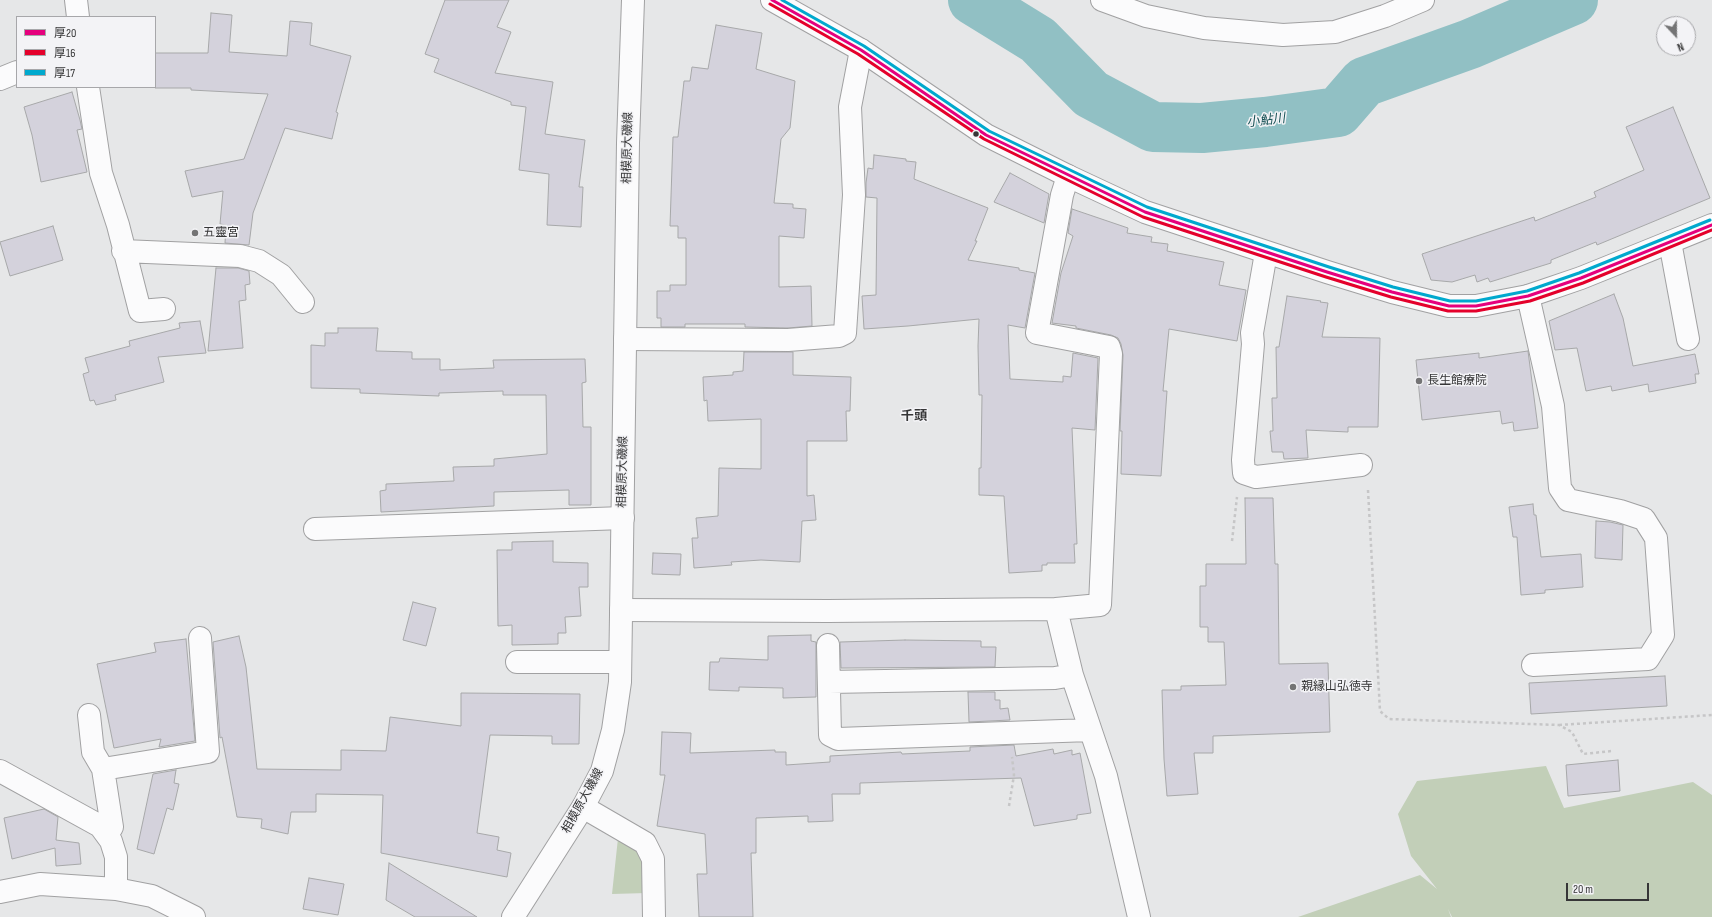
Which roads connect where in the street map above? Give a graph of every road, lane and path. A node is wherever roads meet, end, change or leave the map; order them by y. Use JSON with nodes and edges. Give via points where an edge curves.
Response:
{"nodes":[{"id":1,"x":76,"y":0,"type":"edge"},
{"id":2,"x":633,"y":0,"type":"edge"},
{"id":3,"x":772,"y":0,"type":"edge"},
{"id":4,"x":1102,"y":0,"type":"edge"},
{"id":5,"x":1423,"y":0,"type":"edge"},
{"id":6,"x":78,"y":16,"type":"edge"},
{"id":7,"x":861,"y":50,"type":"junction"},
{"id":8,"x":16,"y":72,"type":"edge"},
{"id":9,"x":0,"y":79,"type":"edge"},
{"id":10,"x":88,"y":88,"type":"edge"},
{"id":11,"x":1068,"y":176,"type":"junction"},
{"id":12,"x":1712,"y":225,"type":"edge"},
{"id":13,"x":1670,"y":242,"type":"junction"},
{"id":14,"x":123,"y":251,"type":"junction"},
{"id":15,"x":1266,"y":253,"type":"junction"},
{"id":16,"x":1528,"y":296,"type":"junction"},
{"id":17,"x":303,"y":302,"type":"dead end"},
{"id":18,"x":164,"y":309,"type":"dead end"},
{"id":19,"x":625,"y":339,"type":"junction"},
{"id":20,"x":1688,"y":339,"type":"dead end"},
{"id":21,"x":1361,"y":464,"type":"joint"},
{"id":22,"x":1244,"y":473,"type":"junction"},
{"id":23,"x":623,"y":518,"type":"junction"},
{"id":24,"x":315,"y":529,"type":"dead end"},
{"id":25,"x":1232,"y":541,"type":"dead end"},
{"id":26,"x":1056,"y":609,"type":"junction"},
{"id":27,"x":621,"y":610,"type":"junction"},
{"id":28,"x":200,"y":638,"type":"dead end"},
{"id":29,"x":828,"y":645,"type":"dead end"},
{"id":30,"x":517,"y":662,"type":"dead end"},
{"id":31,"x":620,"y":662,"type":"junction"},
{"id":32,"x":1533,"y":665,"type":"dead end"},
{"id":33,"x":1072,"y":675,"type":"junction"},
{"id":34,"x":829,"y":682,"type":"junction"},
{"id":35,"x":89,"y":715,"type":"dead end"},
{"id":36,"x":1712,"y":715,"type":"edge"},
{"id":37,"x":1559,"y":726,"type":"junction"},
{"id":38,"x":1090,"y":730,"type":"junction"},
{"id":39,"x":1010,"y":734,"type":"junction"},
{"id":40,"x":1612,"y":751,"type":"dead end"},
{"id":41,"x":103,"y":769,"type":"junction"},
{"id":42,"x":0,"y":771,"type":"edge"},
{"id":43,"x":1009,"y":806,"type":"dead end"},
{"id":44,"x":583,"y":807,"type":"junction"},
{"id":45,"x":107,"y":835,"type":"junction"},
{"id":46,"x":116,"y":889,"type":"junction"},
{"id":47,"x":0,"y":892,"type":"edge"},
{"id":48,"x":194,"y":917,"type":"edge"},
{"id":49,"x":513,"y":917,"type":"edge"},
{"id":50,"x":654,"y":917,"type":"edge"},
{"id":51,"x":1139,"y":917,"type":"edge"}],
"edges":[{"from":1,"to":6,"type":"street"},
{"from":2,"to":19,"type":"street","name":"相模原大磯線"},
{"from":3,"to":7,"type":"street"},
{"from":4,"to":5,"type":"street","via":[[1146,16],[1204,28],[1283,35],[1335,32],[1385,16]]},
{"from":7,"to":11,"type":"street","via":[[986,135]]},
{"from":7,"to":19,"type":"street","via":[[850,107],[855,275],[848,306],[846,333],[839,336],[788,340]]},
{"from":8,"to":9,"type":"street"},
{"from":10,"to":14,"type":"street","via":[[101,174],[118,225]]},
{"from":11,"to":15,"type":"street","via":[[1145,212]]},
{"from":11,"to":26,"type":"street","via":[[1062,195],[1037,333],[1109,347],[1111,354],[1100,605]]},
{"from":12,"to":13,"type":"street"},
{"from":13,"to":16,"type":"street","via":[[1581,278]]},
{"from":13,"to":20,"type":"street"},
{"from":14,"to":17,"type":"street","via":[[240,256],[259,261],[281,275]]},
{"from":14,"to":18,"type":"street","via":[[140,311]]},
{"from":15,"to":16,"type":"street","via":[[1392,292],[1449,306],[1476,306]]},
{"from":15,"to":22,"type":"street","via":[[1252,333]]},
{"from":16,"to":32,"type":"street","via":[[1553,406],[1560,488],[1568,500],[1644,519],[1656,538],[1663,635],[1648,659]]},
{"from":19,"to":23,"type":"street","name":"相模原大磯線"},
{"from":21,"to":22,"type":"street","via":[[1256,477]]},
{"from":21,"to":37,"type":"path","via":[[1367,468],[1380,711],[1389,719]]},
{"from":22,"to":25,"type":"path","via":[[1237,499]]},
{"from":23,"to":24,"type":"street"},
{"from":23,"to":27,"type":"street","name":"相模原大磯線"},
{"from":26,"to":27,"type":"street"},
{"from":26,"to":33,"type":"street"},
{"from":27,"to":31,"type":"street","name":"相模原大磯線"},
{"from":28,"to":41,"type":"street","via":[[208,752]]},
{"from":29,"to":34,"type":"street"},
{"from":30,"to":31,"type":"street"},
{"from":31,"to":44,"type":"street","name":"相模原大磯線","via":[[620,682],[613,730],[602,771]]},
{"from":33,"to":34,"type":"street","via":[[1055,678]]},
{"from":33,"to":38,"type":"street"},
{"from":34,"to":39,"type":"street","via":[[830,735],[838,739]]},
{"from":35,"to":41,"type":"street","via":[[93,752]]},
{"from":36,"to":37,"type":"path"},
{"from":37,"to":40,"type":"path","via":[[1572,732],[1583,754]]},
{"from":38,"to":39,"type":"street"},
{"from":38,"to":51,"type":"street","via":[[1106,776]]},
{"from":39,"to":43,"type":"path","via":[[1014,775]]},
{"from":41,"to":45,"type":"street","via":[[112,827]]},
{"from":42,"to":45,"type":"street","via":[[100,826]]},
{"from":44,"to":49,"type":"street","name":"相模原大磯線"},
{"from":44,"to":50,"type":"street","via":[[645,843],[653,859]]},
{"from":45,"to":46,"type":"street","via":[[116,857]]},
{"from":46,"to":47,"type":"street","via":[[40,884]]},
{"from":46,"to":48,"type":"street","via":[[152,896]]}]}
